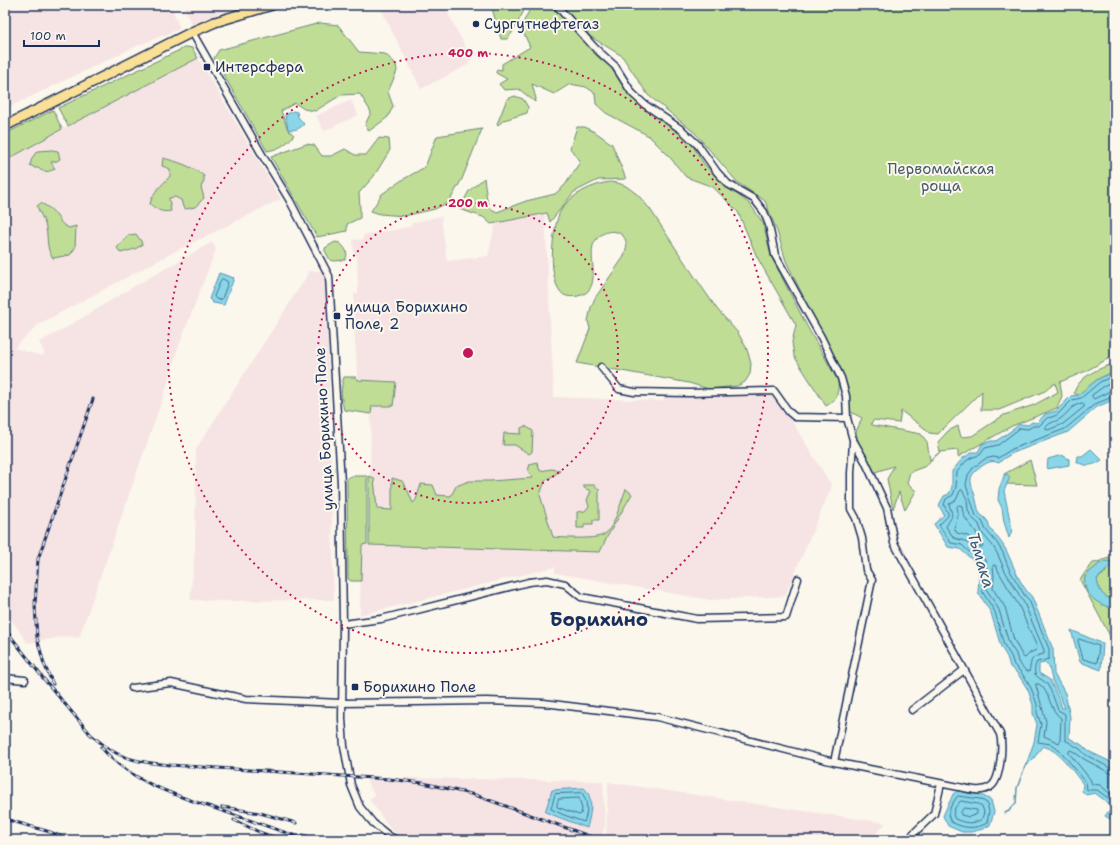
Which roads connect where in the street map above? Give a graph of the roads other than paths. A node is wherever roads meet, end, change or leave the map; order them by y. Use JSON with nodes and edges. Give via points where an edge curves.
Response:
{"nodes":[{"id":1,"x":272,"y":5,"type":"edge"},
{"id":2,"x":556,"y":5,"type":"edge"},
{"id":3,"x":192,"y":32,"type":"junction"},
{"id":4,"x":5,"y":126,"type":"edge"},
{"id":5,"x":602,"y":367,"type":"dead end"},
{"id":6,"x":847,"y":418,"type":"junction"},
{"id":7,"x":853,"y":440,"type":"junction"},
{"id":8,"x":798,"y":579,"type":"dead end"},
{"id":9,"x":343,"y":624,"type":"junction"},
{"id":10,"x":964,"y":670,"type":"junction"},
{"id":11,"x":5,"y":678,"type":"edge"},
{"id":12,"x":25,"y":680,"type":"dead end"},
{"id":13,"x":132,"y":688,"type":"dead end"},
{"id":14,"x":342,"y":703,"type":"junction"},
{"id":15,"x":912,"y":710,"type":"dead end"},
{"id":16,"x":834,"y":762,"type":"junction"},
{"id":17,"x":940,"y":784,"type":"junction"},
{"id":18,"x":913,"y":834,"type":"dead end"},
{"id":19,"x":397,"y":840,"type":"edge"}],
"edges":[{"from":1,"to":3,"type":"main road","via":[[215,22]]},
{"from":2,"to":6,"type":"street","via":[[615,66],[632,93],[682,130],[698,145],[728,184],[754,199],[764,212],[775,255],[841,378],[846,396]]},
{"from":3,"to":4,"type":"main road"},
{"from":3,"to":9,"type":"street","name":"улица Борихино Поле","via":[[290,201],[329,276],[341,482]]},
{"from":5,"to":6,"type":"street","via":[[619,389],[634,392],[689,393],[774,391],[789,412],[795,416]]},
{"from":6,"to":7,"type":"street"},
{"from":7,"to":10,"type":"street","via":[[887,508],[894,543]]},
{"from":7,"to":16,"type":"street","via":[[850,473],[852,509],[862,538],[866,570],[872,580]]},
{"from":8,"to":9,"type":"street","via":[[786,616],[696,619],[581,597],[564,584],[547,580],[529,582],[381,619]]},
{"from":9,"to":14,"type":"street","name":"улица Борихино Поле"},
{"from":10,"to":15,"type":"street"},
{"from":10,"to":17,"type":"street","via":[[1000,734],[1002,740],[999,768],[994,783],[984,790]]},
{"from":11,"to":12,"type":"street"},
{"from":13,"to":14,"type":"street","via":[[171,683],[246,699]]},
{"from":14,"to":16,"type":"street","via":[[487,701],[544,704],[657,717]]},
{"from":14,"to":19,"type":"street","name":"улица Борихино Поле","via":[[344,746],[354,793],[368,818]]},
{"from":16,"to":17,"type":"street"},
{"from":17,"to":18,"type":"street","via":[[934,814]]}]}
